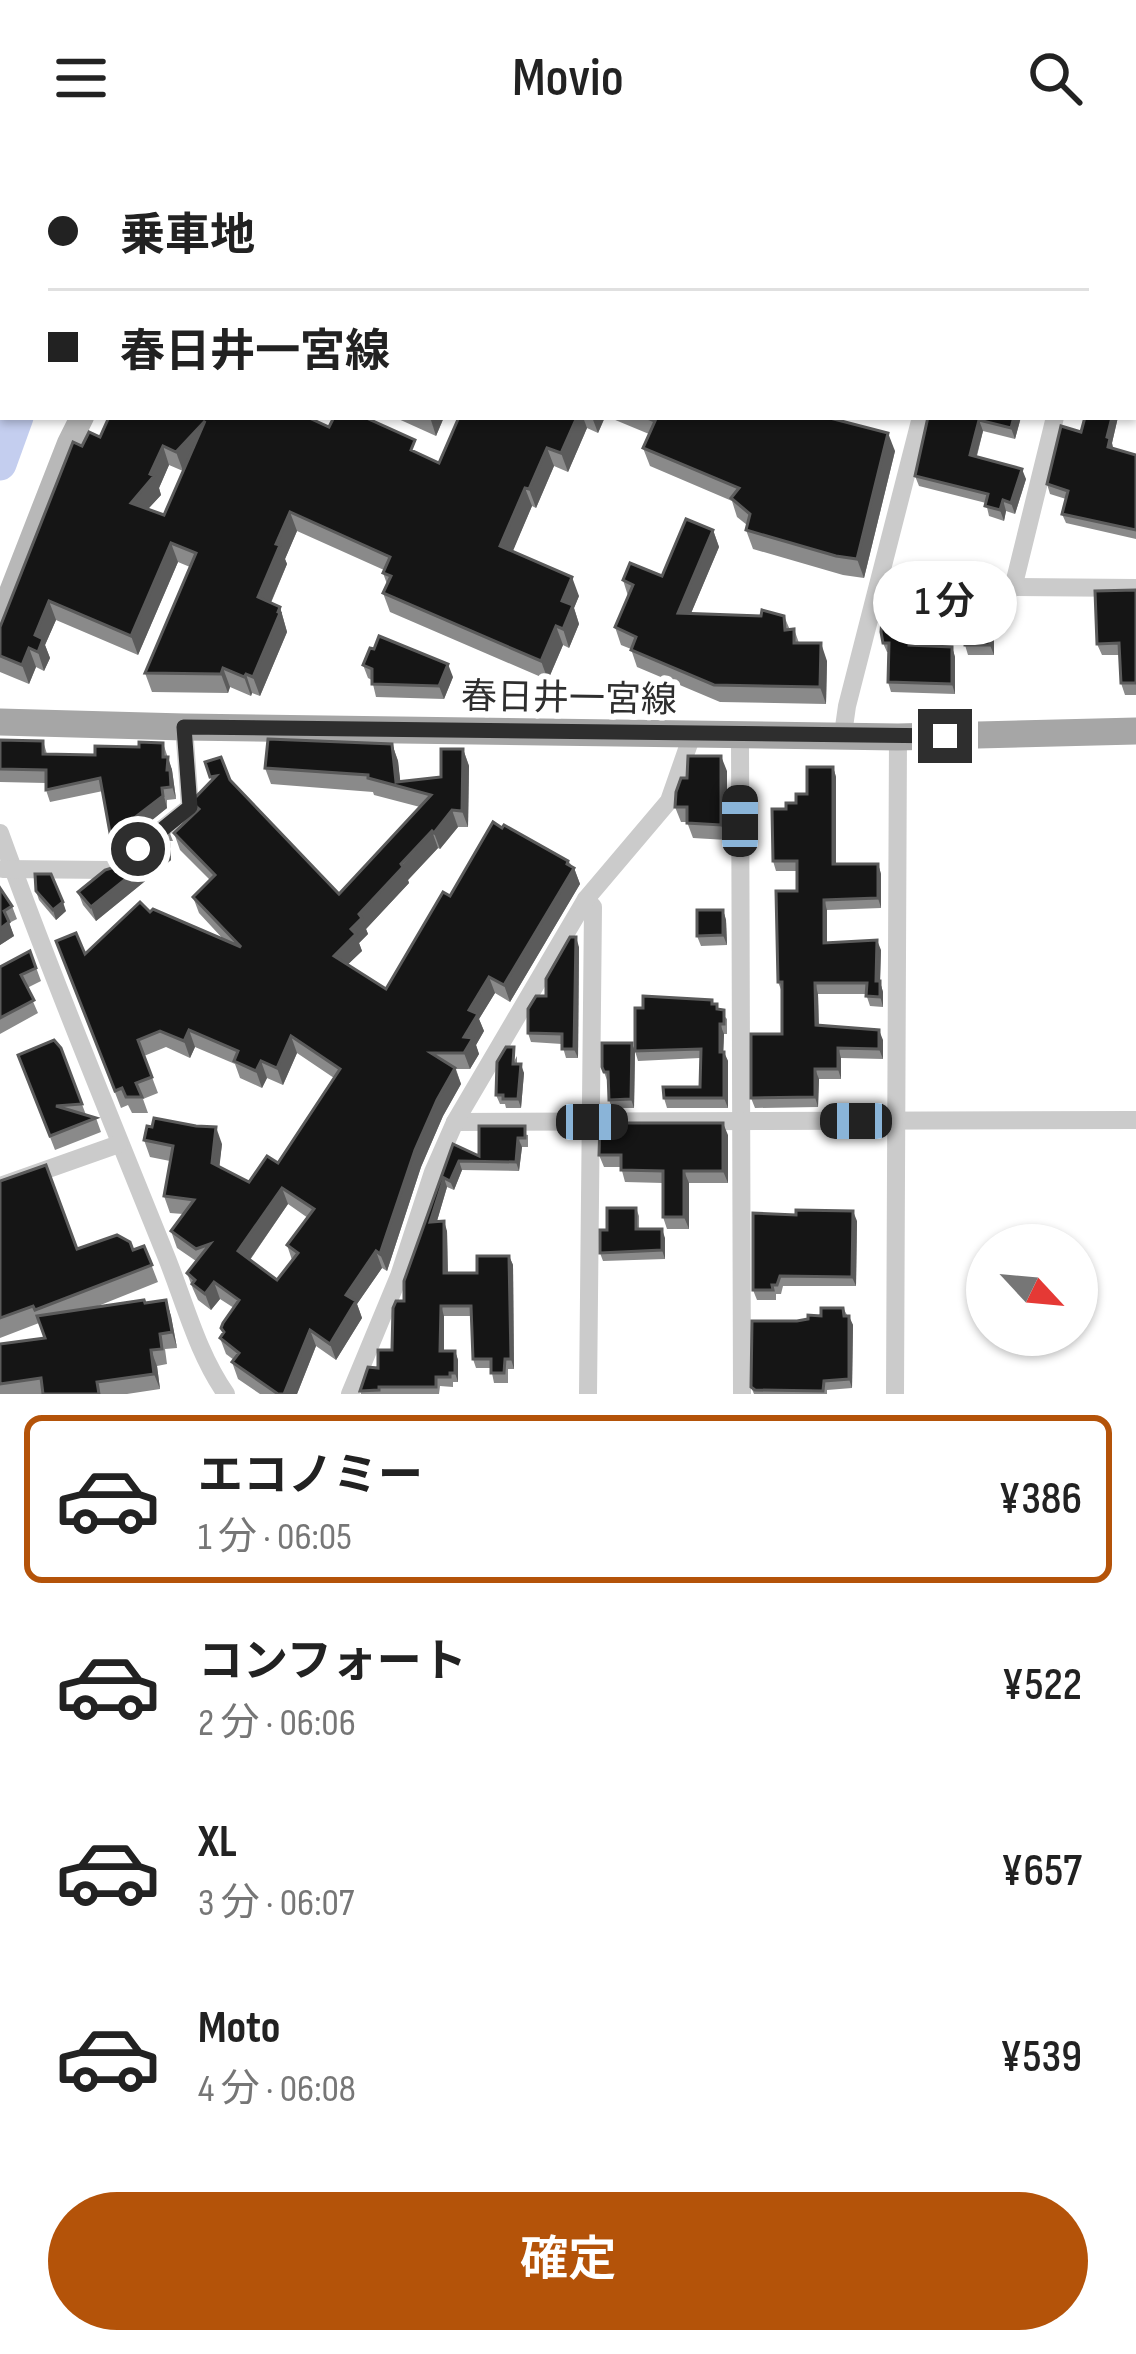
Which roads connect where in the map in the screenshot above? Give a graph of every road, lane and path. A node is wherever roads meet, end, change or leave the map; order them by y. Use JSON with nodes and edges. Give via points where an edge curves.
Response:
{"nodes":[{"id":1,"x":80,"y":420,"type":"edge"},
{"id":2,"x":920,"y":420,"type":"edge"},
{"id":3,"x":1054,"y":420,"type":"edge"},
{"id":4,"x":878,"y":586,"type":"junction"},
{"id":5,"x":1013,"y":588,"type":"junction"},
{"id":6,"x":1136,"y":588,"type":"edge"},
{"id":7,"x":0,"y":620,"type":"edge"},
{"id":8,"x":0,"y":722,"type":"edge"},
{"id":9,"x":184,"y":727,"type":"junction"},
{"id":10,"x":1136,"y":731,"type":"edge"},
{"id":11,"x":843,"y":734,"type":"junction"},
{"id":12,"x":692,"y":735,"type":"junction"},
{"id":13,"x":740,"y":735,"type":"junction"},
{"id":14,"x":898,"y":737,"type":"junction"},
{"id":15,"x":0,"y":832,"type":"edge"},
{"id":16,"x":6,"y":868,"type":"edge"},
{"id":17,"x":586,"y":899,"type":"junction"},
{"id":18,"x":1136,"y":1120,"type":"edge"},
{"id":19,"x":895,"y":1121,"type":"junction"},
{"id":20,"x":592,"y":1122,"type":"junction"},
{"id":21,"x":455,"y":1123,"type":"junction"},
{"id":22,"x":741,"y":1123,"type":"junction"},
{"id":23,"x":118,"y":1144,"type":"junction"},
{"id":24,"x":0,"y":1186,"type":"edge"},
{"id":25,"x":226,"y":1394,"type":"edge"},
{"id":26,"x":350,"y":1394,"type":"edge"},
{"id":27,"x":589,"y":1394,"type":"edge"},
{"id":28,"x":742,"y":1394,"type":"edge"},
{"id":29,"x":896,"y":1394,"type":"edge"}],
"edges":[{"from":1,"to":7,"type":"street"},
{"from":2,"to":4,"type":"street"},
{"from":3,"to":5,"type":"street"},
{"from":4,"to":5,"type":"street"},
{"from":4,"to":11,"type":"street"},
{"from":5,"to":6,"type":"street"},
{"from":8,"to":9,"type":"main road","name":"春日井一宮線"},
{"from":9,"to":12,"type":"main road","name":"春日井一宮線"},
{"from":9,"to":16,"type":"street","via":[[190,807],[111,870]]},
{"from":10,"to":14,"type":"main road","name":"春日井一宮線"},
{"from":11,"to":13,"type":"main road","name":"春日井一宮線"},
{"from":11,"to":14,"type":"main road","name":"春日井一宮線"},
{"from":12,"to":13,"type":"main road","name":"春日井一宮線"},
{"from":12,"to":17,"type":"street","via":[[669,801]]},
{"from":13,"to":22,"type":"street"},
{"from":14,"to":19,"type":"street"},
{"from":15,"to":16,"type":"street"},
{"from":16,"to":23,"type":"street"},
{"from":17,"to":20,"type":"street"},
{"from":17,"to":21,"type":"street"},
{"from":18,"to":19,"type":"street"},
{"from":19,"to":22,"type":"street"},
{"from":19,"to":29,"type":"street"},
{"from":20,"to":21,"type":"street"},
{"from":20,"to":22,"type":"street"},
{"from":20,"to":27,"type":"street"},
{"from":21,"to":26,"type":"street"},
{"from":22,"to":28,"type":"street"},
{"from":23,"to":24,"type":"street"},
{"from":23,"to":25,"type":"street","via":[[209,1371]]}]}
